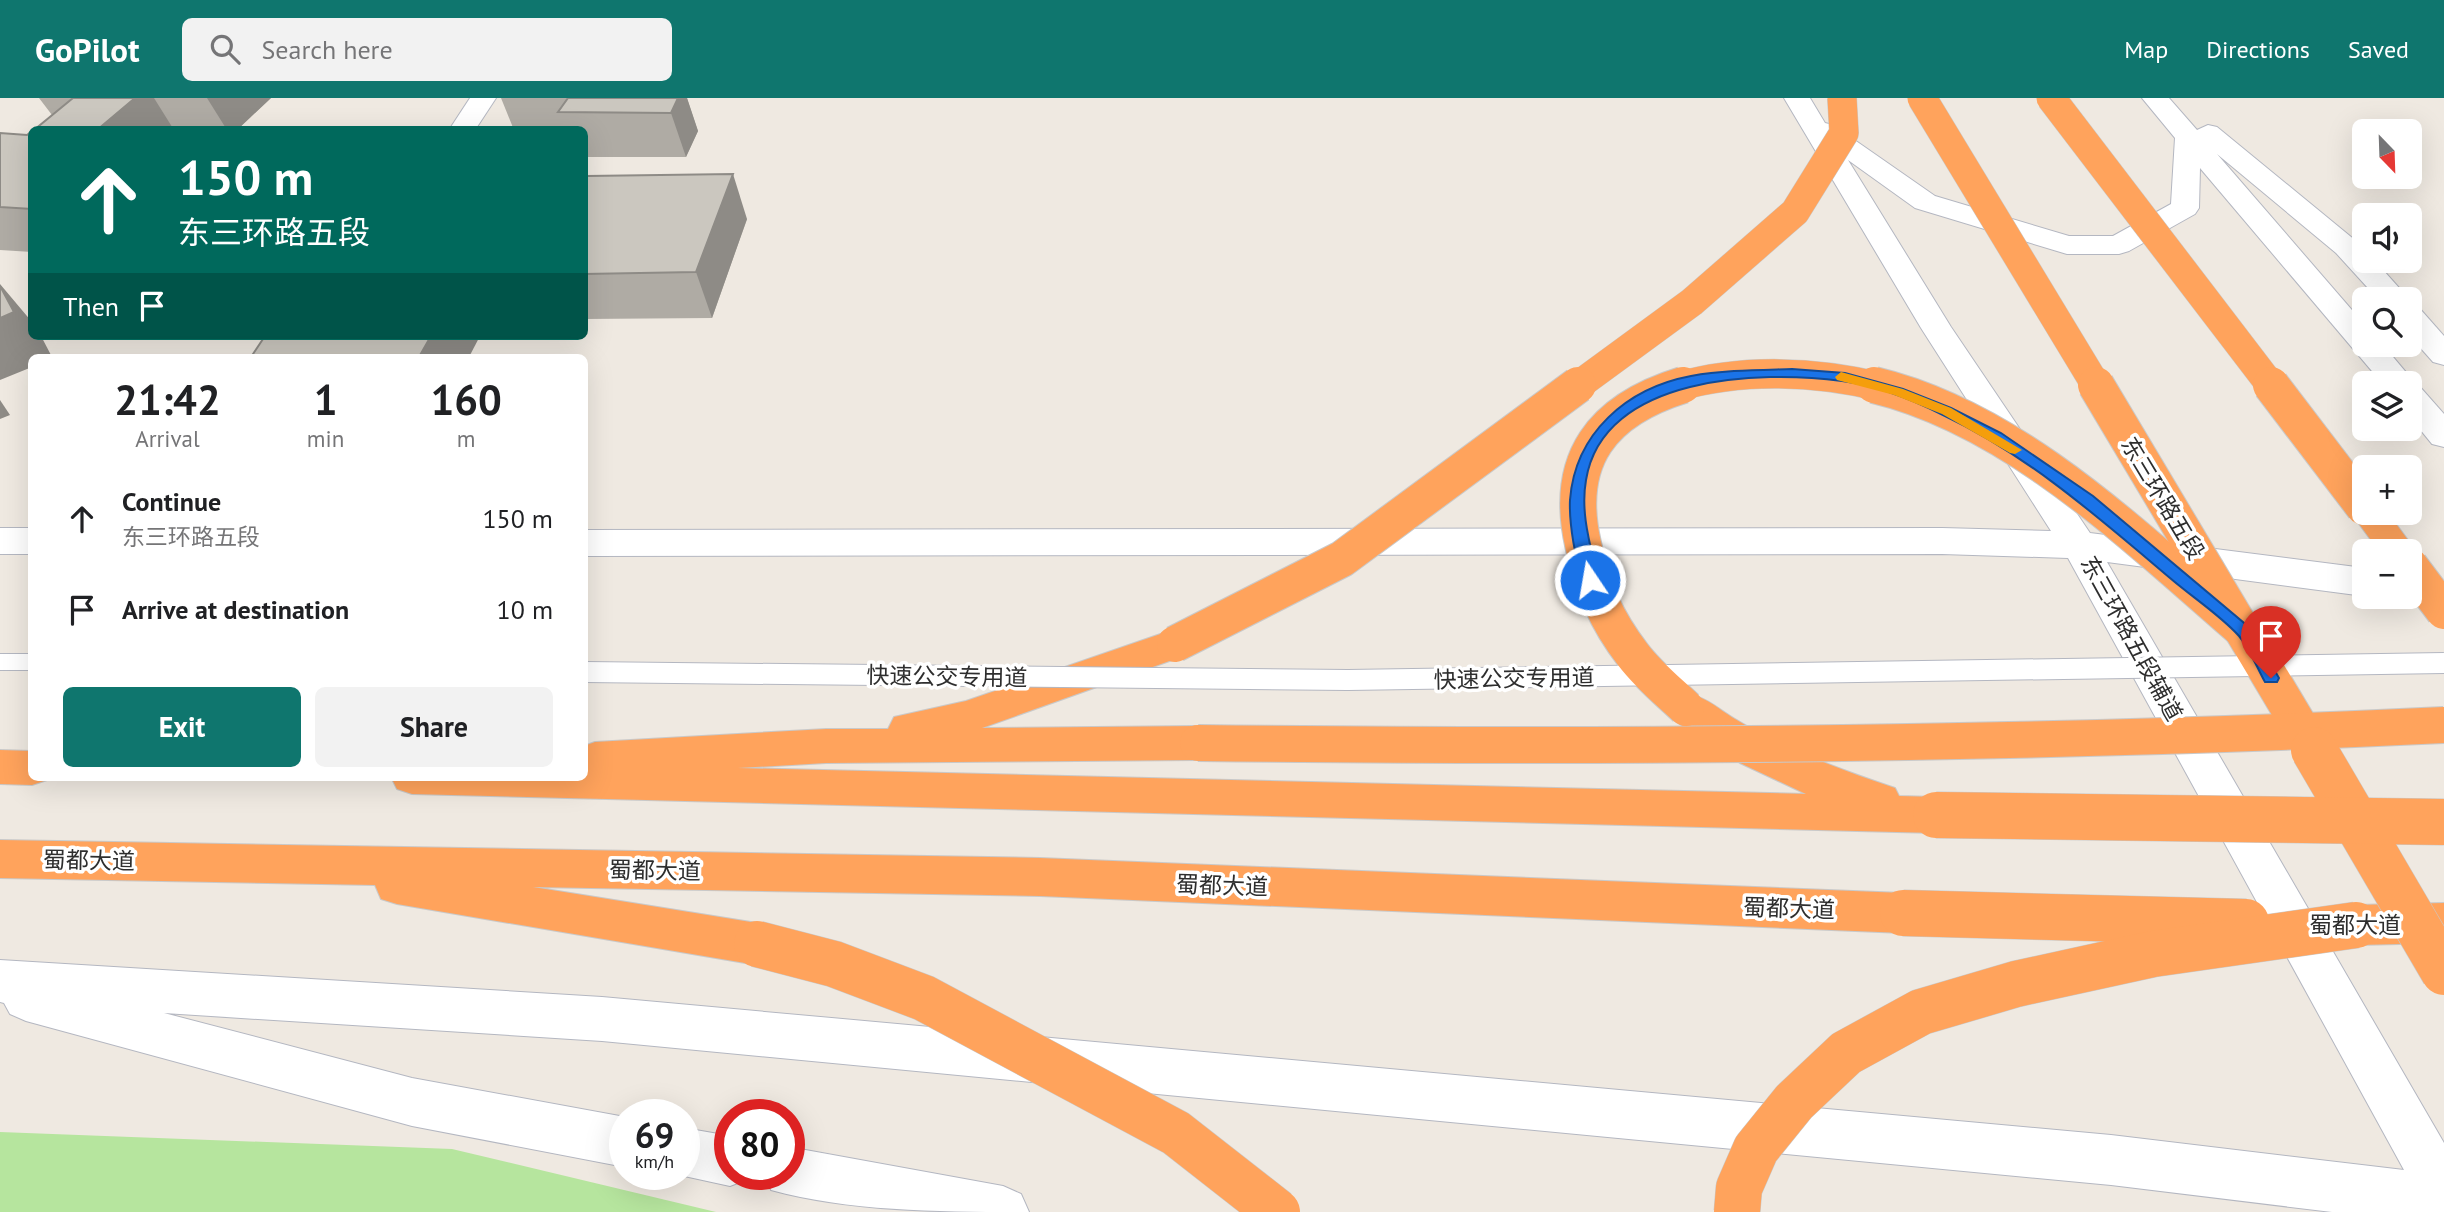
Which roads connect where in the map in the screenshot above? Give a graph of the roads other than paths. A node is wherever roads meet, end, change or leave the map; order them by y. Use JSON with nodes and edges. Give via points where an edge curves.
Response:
{"nodes":[{"id":1,"x":483,"y":98,"type":"edge"},
{"id":2,"x":1842,"y":98,"type":"edge"},
{"id":3,"x":1922,"y":98,"type":"edge"},
{"id":4,"x":2051,"y":98,"type":"edge"},
{"id":5,"x":2155,"y":98,"type":"edge"},
{"id":6,"x":2165,"y":98,"type":"edge"},
{"id":7,"x":1804,"y":110,"type":"edge"},
{"id":8,"x":465,"y":126,"type":"edge"},
{"id":9,"x":2188,"y":137,"type":"junction"},
{"id":10,"x":2383,"y":287,"type":"edge"},
{"id":11,"x":2352,"y":329,"type":"edge"},
{"id":12,"x":2422,"y":330,"type":"edge"},
{"id":13,"x":2444,"y":355,"type":"edge"},
{"id":14,"x":2376,"y":357,"type":"edge"},
{"id":15,"x":2389,"y":371,"type":"edge"},
{"id":16,"x":2422,"y":410,"type":"edge"},
{"id":17,"x":2444,"y":436,"type":"edge"},
{"id":18,"x":2352,"y":491,"type":"edge"},
{"id":19,"x":2378,"y":525,"type":"edge"},
{"id":20,"x":2389,"y":539,"type":"edge"},
{"id":21,"x":0,"y":541,"type":"edge"},
{"id":22,"x":28,"y":541,"type":"edge"},
{"id":23,"x":588,"y":543,"type":"edge"},
{"id":24,"x":2079,"y":545,"type":"junction"},
{"id":25,"x":2352,"y":580,"type":"edge"},
{"id":26,"x":2422,"y":582,"type":"edge"},
{"id":27,"x":2422,"y":590,"type":"edge"},
{"id":28,"x":2444,"y":593,"type":"edge"},
{"id":29,"x":2444,"y":611,"type":"edge"},
{"id":30,"x":2245,"y":632,"type":"junction"},
{"id":31,"x":0,"y":662,"type":"edge"},
{"id":32,"x":28,"y":662,"type":"edge"},
{"id":33,"x":2444,"y":663,"type":"edge"},
{"id":34,"x":588,"y":672,"type":"edge"},
{"id":35,"x":2444,"y":725,"type":"edge"},
{"id":36,"x":826,"y":746,"type":"junction"},
{"id":37,"x":588,"y":759,"type":"edge"},
{"id":38,"x":0,"y":767,"type":"edge"},
{"id":39,"x":28,"y":768,"type":"edge"},
{"id":40,"x":572,"y":781,"type":"edge"},
{"id":41,"x":1936,"y":815,"type":"junction"},
{"id":42,"x":2444,"y":822,"type":"edge"},
{"id":43,"x":0,"y":859,"type":"edge"},
{"id":44,"x":264,"y":863,"type":"junction"},
{"id":45,"x":2444,"y":923,"type":"edge"},
{"id":46,"x":2356,"y":925,"type":"junction"},
{"id":47,"x":2444,"y":972,"type":"edge"},
{"id":48,"x":0,"y":981,"type":"edge"},
{"id":49,"x":0,"y":992,"type":"edge"},
{"id":50,"x":609,"y":1139,"type":"edge"},
{"id":51,"x":805,"y":1175,"type":"edge"},
{"id":52,"x":2444,"y":1192,"type":"edge"},
{"id":53,"x":2444,"y":1200,"type":"edge"},
{"id":54,"x":1003,"y":1212,"type":"edge"},
{"id":55,"x":1277,"y":1212,"type":"edge"},
{"id":56,"x":1737,"y":1212,"type":"edge"}],
"edges":[{"from":1,"to":8,"type":"main road"},
{"from":2,"to":36,"type":"highway","bridge":true,"via":[[1844,133],[1795,212],[1692,302],[1342,559],[1175,644],[967,716]]},
{"from":3,"to":30,"type":"highway","name":"东三环路五段","bridge":true},
{"from":4,"to":18,"type":"highway","bridge":true},
{"from":5,"to":9,"type":"main road"},
{"from":6,"to":10,"type":"main road","via":[[2346,247]]},
{"from":7,"to":9,"type":"main road","via":[[1925,202],[2067,245],[2119,245],[2185,208]]},
{"from":7,"to":24,"type":"main road","name":"东三环路五段辅道","via":[[1936,328]]},
{"from":9,"to":11,"type":"main road"},
{"from":12,"to":13,"type":"main road"},
{"from":14,"to":15,"type":"main road"},
{"from":16,"to":17,"type":"main road"},
{"from":19,"to":20,"type":"highway"},
{"from":21,"to":22,"type":"main road"},
{"from":23,"to":24,"type":"main road","via":[[1942,541]]},
{"from":24,"to":25,"type":"main road"},
{"from":24,"to":52,"type":"main road","name":"东三环路五段辅道"},
{"from":26,"to":29,"type":"highway","bridge":true},
{"from":27,"to":28,"type":"main road"},
{"from":30,"to":41,"type":"highway","bridge":true,"via":[[2088,500],[1996,437],[1899,392],[1845,377],[1739,375],[1690,381],[1651,394],[1611,421],[1587,456],[1579,479],[1577,515],[1590,580],[1632,655],[1686,708],[1726,736],[1841,791]]},
{"from":30,"to":47,"type":"highway","name":"东三环路五段","bridge":true},
{"from":31,"to":32,"type":"lane"},
{"from":33,"to":34,"type":"lane","name":"快速公交专用道","bridge":true,"via":[[1348,680]]},
{"from":35,"to":36,"type":"highway","bridge":true,"via":[[1975,743]]},
{"from":36,"to":37,"type":"highway"},
{"from":38,"to":39,"type":"highway"},
{"from":40,"to":41,"type":"highway"},
{"from":41,"to":42,"type":"highway","bridge":true},
{"from":43,"to":44,"type":"highway","name":"蜀都大道"},
{"from":44,"to":46,"type":"highway","name":"蜀都大道","bridge":true,"via":[[1040,877],[1903,913]]},
{"from":44,"to":55,"type":"highway","bridge":true,"via":[[757,944],[834,964],[925,998],[1176,1133]]},
{"from":45,"to":46,"type":"highway","name":"蜀都大道"},
{"from":46,"to":56,"type":"highway","bridge":true,"via":[[2152,954],[2017,984],[1921,1012],[1846,1053],[1794,1102],[1756,1149],[1739,1188]]},
{"from":48,"to":53,"type":"main road","via":[[602,1019],[2110,1160]]},
{"from":49,"to":50,"type":"main road","via":[[412,1102]]},
{"from":51,"to":54,"type":"main road"}]}
